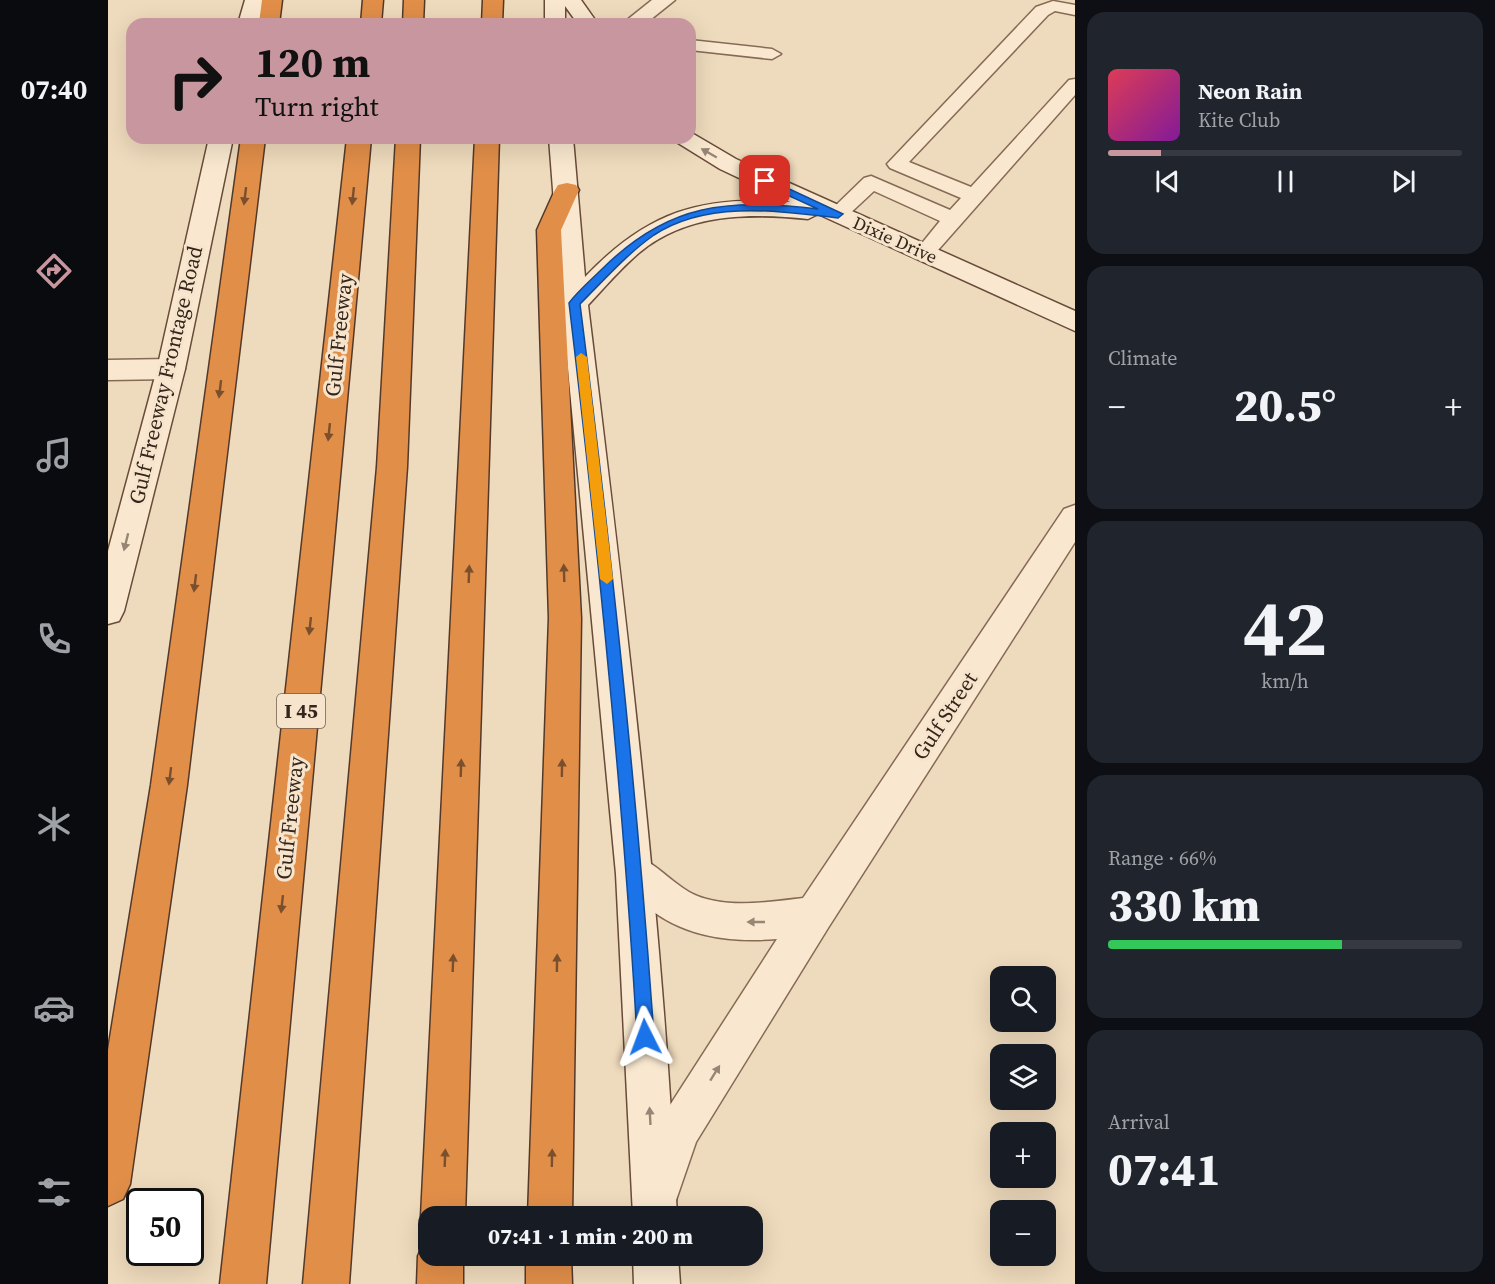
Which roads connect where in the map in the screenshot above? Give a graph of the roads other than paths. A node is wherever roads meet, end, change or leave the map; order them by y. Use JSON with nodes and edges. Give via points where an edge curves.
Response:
{"nodes":[{"id":1,"x":255,"y":0,"type":"edge"},
{"id":2,"x":273,"y":0,"type":"edge"},
{"id":3,"x":373,"y":0,"type":"edge"},
{"id":4,"x":414,"y":0,"type":"edge"},
{"id":5,"x":493,"y":0,"type":"edge"},
{"id":6,"x":555,"y":0,"type":"edge"},
{"id":7,"x":571,"y":0,"type":"edge"},
{"id":8,"x":665,"y":0,"type":"edge"},
{"id":9,"x":1075,"y":10,"type":"edge"},
{"id":10,"x":250,"y":18,"type":"edge"},
{"id":11,"x":270,"y":18,"type":"edge"},
{"id":12,"x":371,"y":18,"type":"edge"},
{"id":13,"x":413,"y":18,"type":"edge"},
{"id":14,"x":492,"y":18,"type":"edge"},
{"id":15,"x":555,"y":18,"type":"edge"},
{"id":16,"x":584,"y":18,"type":"edge"},
{"id":17,"x":640,"y":18,"type":"edge"},
{"id":18,"x":696,"y":46,"type":"edge"},
{"id":19,"x":772,"y":54,"type":"dead end"},
{"id":20,"x":1075,"y":84,"type":"edge"},
{"id":21,"x":220,"y":144,"type":"edge"},
{"id":22,"x":252,"y":144,"type":"edge"},
{"id":23,"x":358,"y":144,"type":"edge"},
{"id":24,"x":408,"y":144,"type":"edge"},
{"id":25,"x":487,"y":144,"type":"edge"},
{"id":26,"x":562,"y":144,"type":"edge"},
{"id":27,"x":696,"y":144,"type":"edge"},
{"id":28,"x":567,"y":190,"type":"junction"},
{"id":29,"x":975,"y":196,"type":"junction"},
{"id":30,"x":838,"y":214,"type":"junction"},
{"id":31,"x":954,"y":219,"type":"junction"},
{"id":32,"x":924,"y":253,"type":"junction"},
{"id":33,"x":575,"y":303,"type":"junction"},
{"id":34,"x":1075,"y":322,"type":"edge"},
{"id":35,"x":171,"y":369,"type":"junction"},
{"id":36,"x":108,"y":370,"type":"edge"},
{"id":37,"x":1075,"y":517,"type":"edge"},
{"id":38,"x":108,"y":611,"type":"edge"},
{"id":39,"x":636,"y":874,"type":"junction"},
{"id":40,"x":814,"y":915,"type":"junction"},
{"id":41,"x":108,"y":1184,"type":"edge"},
{"id":42,"x":442,"y":1206,"type":"edge"},
{"id":43,"x":550,"y":1206,"type":"edge"},
{"id":44,"x":655,"y":1206,"type":"edge"},
{"id":45,"x":656,"y":1206,"type":"edge"},
{"id":46,"x":441,"y":1266,"type":"edge"},
{"id":47,"x":549,"y":1266,"type":"edge"},
{"id":48,"x":656,"y":1266,"type":"edge"},
{"id":49,"x":243,"y":1284,"type":"edge"},
{"id":50,"x":326,"y":1284,"type":"edge"},
{"id":51,"x":440,"y":1284,"type":"edge"},
{"id":52,"x":549,"y":1284,"type":"edge"},
{"id":53,"x":657,"y":1284,"type":"edge"}],
"edges":[{"from":1,"to":10,"type":"main road"},
{"from":2,"to":11,"type":"highway"},
{"from":3,"to":12,"type":"highway"},
{"from":4,"to":13,"type":"highway"},
{"from":5,"to":14,"type":"highway"},
{"from":6,"to":15,"type":"main road"},
{"from":7,"to":16,"type":"main road"},
{"from":8,"to":17,"type":"main road"},
{"from":9,"to":29,"type":"lane","via":[[1053,6],[1042,11],[897,164]]},
{"from":18,"to":19,"type":"lane"},
{"from":20,"to":29,"type":"lane"},
{"from":21,"to":35,"type":"main road","name":"Gulf Freeway Frontage Road"},
{"from":22,"to":41,"type":"highway","one_way":true,"via":[[169,785]]},
{"from":23,"to":49,"type":"highway","name":"Gulf Freeway","number":"I 45","one_way":true},
{"from":24,"to":50,"type":"highway","via":[[392,467]]},
{"from":42,"to":25,"type":"highway","one_way":true},
{"from":26,"to":28,"type":"main road"},
{"from":30,"to":27,"type":"main road","name":"Dixie Drive","one_way":true,"via":[[728,164]]},
{"from":28,"to":33,"type":"main road"},
{"from":43,"to":28,"type":"highway","one_way":true,"via":[[566,618],[549,230]]},
{"from":29,"to":31,"type":"lane"},
{"from":30,"to":31,"type":"lane","via":[[871,182]]},
{"from":30,"to":32,"type":"main road","name":"Dixie Drive"},
{"from":30,"to":33,"type":"main road","via":[[765,206],[682,218],[652,232]]},
{"from":31,"to":32,"type":"lane"},
{"from":32,"to":34,"type":"main road","name":"Dixie Drive"},
{"from":33,"to":39,"type":"main road"},
{"from":35,"to":36,"type":"main road"},
{"from":35,"to":38,"type":"main road","name":"Gulf Freeway Frontage Road","one_way":true},
{"from":37,"to":40,"type":"main road","name":"Gulf Street"},
{"from":40,"to":39,"type":"main road","one_way":true,"via":[[757,923],[715,918],[678,906]]},
{"from":44,"to":39,"type":"main road","one_way":true},
{"from":45,"to":40,"type":"main road","name":"Gulf Street","one_way":true,"via":[[678,1131]]},
{"from":46,"to":51,"type":"highway"},
{"from":47,"to":52,"type":"highway"},
{"from":48,"to":53,"type":"main road"}]}
